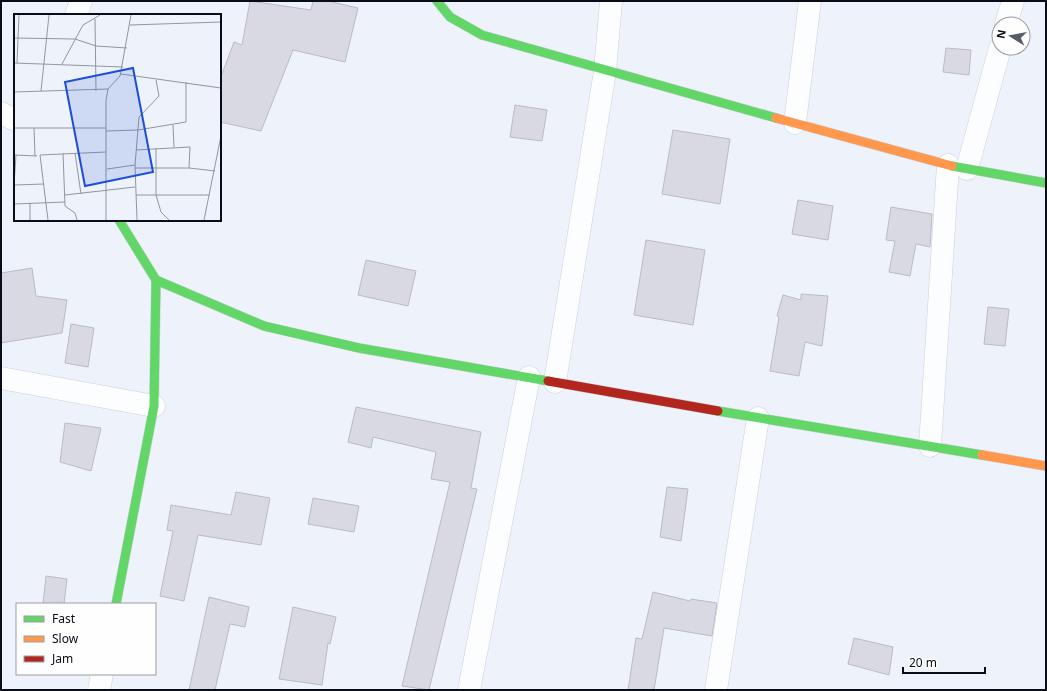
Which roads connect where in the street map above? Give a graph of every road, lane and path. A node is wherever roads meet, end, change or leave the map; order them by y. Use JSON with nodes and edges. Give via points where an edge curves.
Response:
{"nodes":[{"id":1,"x":81,"y":1,"type":"edge"},
{"id":2,"x":437,"y":1,"type":"edge"},
{"id":3,"x":611,"y":1,"type":"edge"},
{"id":4,"x":810,"y":1,"type":"edge"},
{"id":5,"x":1013,"y":1,"type":"edge"},
{"id":6,"x":76,"y":14,"type":"edge"},
{"id":7,"x":1008,"y":16,"type":"edge"},
{"id":8,"x":997,"y":56,"type":"edge"},
{"id":9,"x":606,"y":71,"type":"junction"},
{"id":10,"x":1,"y":113,"type":"edge"},
{"id":11,"x":14,"y":120,"type":"edge"},
{"id":12,"x":795,"y":123,"type":"junction"},
{"id":13,"x":957,"y":167,"type":"junction"},
{"id":14,"x":1046,"y":183,"type":"edge"},
{"id":15,"x":120,"y":221,"type":"edge"},
{"id":16,"x":156,"y":280,"type":"junction"},
{"id":17,"x":529,"y":377,"type":"junction"},
{"id":18,"x":1,"y":378,"type":"edge"},
{"id":19,"x":555,"y":382,"type":"junction"},
{"id":20,"x":154,"y":406,"type":"junction"},
{"id":21,"x":758,"y":418,"type":"junction"},
{"id":22,"x":930,"y":446,"type":"junction"},
{"id":23,"x":1046,"y":466,"type":"edge"},
{"id":24,"x":116,"y":603,"type":"edge"},
{"id":25,"x":102,"y":675,"type":"edge"},
{"id":26,"x":99,"y":690,"type":"edge"},
{"id":27,"x":469,"y":690,"type":"edge"},
{"id":28,"x":716,"y":690,"type":"edge"}],
"edges":[{"from":1,"to":6,"type":"street"},
{"from":2,"to":9,"type":"street","via":[[450,17],[482,34]]},
{"from":3,"to":9,"type":"street"},
{"from":4,"to":12,"type":"street"},
{"from":5,"to":7,"type":"street"},
{"from":8,"to":13,"type":"street"},
{"from":9,"to":12,"type":"street"},
{"from":9,"to":19,"type":"street"},
{"from":10,"to":11,"type":"street"},
{"from":12,"to":13,"type":"street"},
{"from":13,"to":14,"type":"street"},
{"from":13,"to":22,"type":"street"},
{"from":15,"to":16,"type":"street"},
{"from":16,"to":17,"type":"street","via":[[264,326],[359,348]]},
{"from":16,"to":20,"type":"street"},
{"from":17,"to":19,"type":"street"},
{"from":17,"to":27,"type":"street"},
{"from":18,"to":20,"type":"street"},
{"from":19,"to":21,"type":"street"},
{"from":20,"to":24,"type":"street"},
{"from":21,"to":22,"type":"street"},
{"from":21,"to":28,"type":"street"},
{"from":22,"to":23,"type":"street"},
{"from":25,"to":26,"type":"street"}]}
